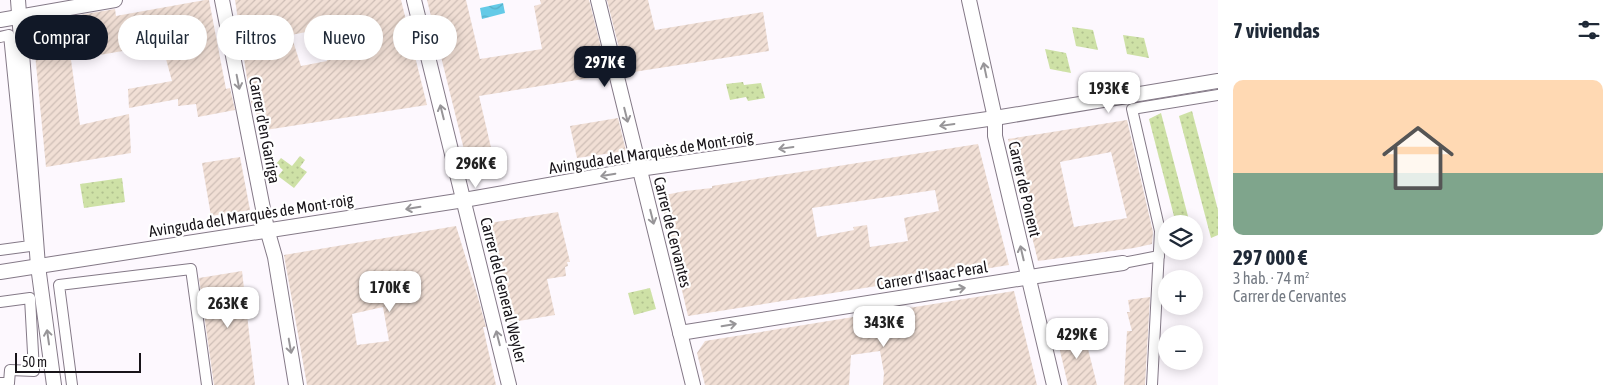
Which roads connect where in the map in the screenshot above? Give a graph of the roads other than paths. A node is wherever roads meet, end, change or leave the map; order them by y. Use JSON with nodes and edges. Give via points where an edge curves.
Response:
{"nodes":[{"id":1,"x":18,"y":0,"type":"edge"},
{"id":2,"x":115,"y":0,"type":"edge"},
{"id":3,"x":222,"y":0,"type":"edge"},
{"id":4,"x":414,"y":0,"type":"edge"},
{"id":5,"x":598,"y":0,"type":"edge"},
{"id":6,"x":970,"y":0,"type":"edge"},
{"id":7,"x":20,"y":15,"type":"edge"},
{"id":8,"x":26,"y":15,"type":"edge"},
{"id":9,"x":15,"y":17,"type":"edge"},
{"id":10,"x":0,"y":20,"type":"edge"},
{"id":11,"x":0,"y":37,"type":"edge"},
{"id":12,"x":23,"y":60,"type":"edge"},
{"id":13,"x":1218,"y":81,"type":"edge"},
{"id":14,"x":1218,"y":95,"type":"edge"},
{"id":15,"x":995,"y":118,"type":"junction"},
{"id":16,"x":640,"y":169,"type":"junction"},
{"id":17,"x":464,"y":200,"type":"junction"},
{"id":18,"x":1158,"y":222,"type":"edge"},
{"id":19,"x":267,"y":229,"type":"junction"},
{"id":20,"x":0,"y":250,"type":"edge"},
{"id":21,"x":1158,"y":256,"type":"edge"},
{"id":22,"x":1159,"y":260,"type":"edge"},
{"id":23,"x":1123,"y":264,"type":"joint"},
{"id":24,"x":38,"y":266,"type":"junction"},
{"id":25,"x":0,"y":272,"type":"edge"},
{"id":26,"x":1028,"y":277,"type":"junction"},
{"id":27,"x":0,"y":302,"type":"edge"},
{"id":28,"x":680,"y":333,"type":"junction"},
{"id":29,"x":0,"y":383,"type":"edge"},
{"id":30,"x":54,"y":385,"type":"edge"},
{"id":31,"x":72,"y":385,"type":"edge"},
{"id":32,"x":207,"y":385,"type":"edge"},
{"id":33,"x":296,"y":385,"type":"edge"},
{"id":34,"x":510,"y":385,"type":"edge"},
{"id":35,"x":693,"y":385,"type":"edge"},
{"id":36,"x":1054,"y":385,"type":"edge"},
{"id":37,"x":1152,"y":385,"type":"edge"}],
"edges":[{"from":1,"to":7,"type":"street"},
{"from":2,"to":8,"type":"street"},
{"from":3,"to":19,"type":"street","name":"Carrer d'en Garriga","one_way":true},
{"from":17,"to":4,"type":"street","name":"Carrer del General Weyler","one_way":true},
{"from":5,"to":16,"type":"street","name":"Carrer de Cervantes","one_way":true},
{"from":15,"to":6,"type":"street","name":"Carrer de Ponent","one_way":true},
{"from":9,"to":10,"type":"street"},
{"from":11,"to":20,"type":"street","via":[[10,36],[30,246]]},
{"from":12,"to":24,"type":"street"},
{"from":13,"to":15,"type":"street","name":"Avinguda del Marquès de Mont-roig"},
{"from":14,"to":18,"type":"street","via":[[1132,109]]},
{"from":15,"to":16,"type":"street","name":"Avinguda del Marquès de Mont-roig","one_way":true},
{"from":26,"to":15,"type":"street","name":"Carrer de Ponent","one_way":true,"via":[[995,136]]},
{"from":16,"to":17,"type":"street","name":"Avinguda del Marquès de Mont-roig","one_way":true},
{"from":16,"to":28,"type":"street","name":"Carrer de Cervantes","one_way":true},
{"from":17,"to":19,"type":"street","name":"Avinguda del Marquès de Mont-roig","one_way":true},
{"from":34,"to":17,"type":"street","name":"Carrer del General Weyler","one_way":true},
{"from":19,"to":24,"type":"street","name":"Avinguda del Marquès de Mont-roig"},
{"from":19,"to":33,"type":"street","name":"Carrer d'en Garriga","one_way":true,"via":[[275,257]]},
{"from":21,"to":23,"type":"street","name":"Carrer d'Isaac Peral"},
{"from":22,"to":37,"type":"street"},
{"from":23,"to":26,"type":"street","name":"Carrer d'Isaac Peral"},
{"from":24,"to":25,"type":"street","name":"Avinguda del Marquès de Mont-roig"},
{"from":30,"to":24,"type":"street","one_way":true},
{"from":28,"to":26,"type":"street","name":"Carrer d'Isaac Peral","one_way":true},
{"from":26,"to":36,"type":"street","name":"Carrer de Ponent"},
{"from":27,"to":29,"type":"street","via":[[30,298],[34,371],[10,370],[9,383]]},
{"from":28,"to":35,"type":"street","name":"Carrer de Cervantes"},
{"from":31,"to":32,"type":"street","via":[[59,285],[191,269]]}]}
